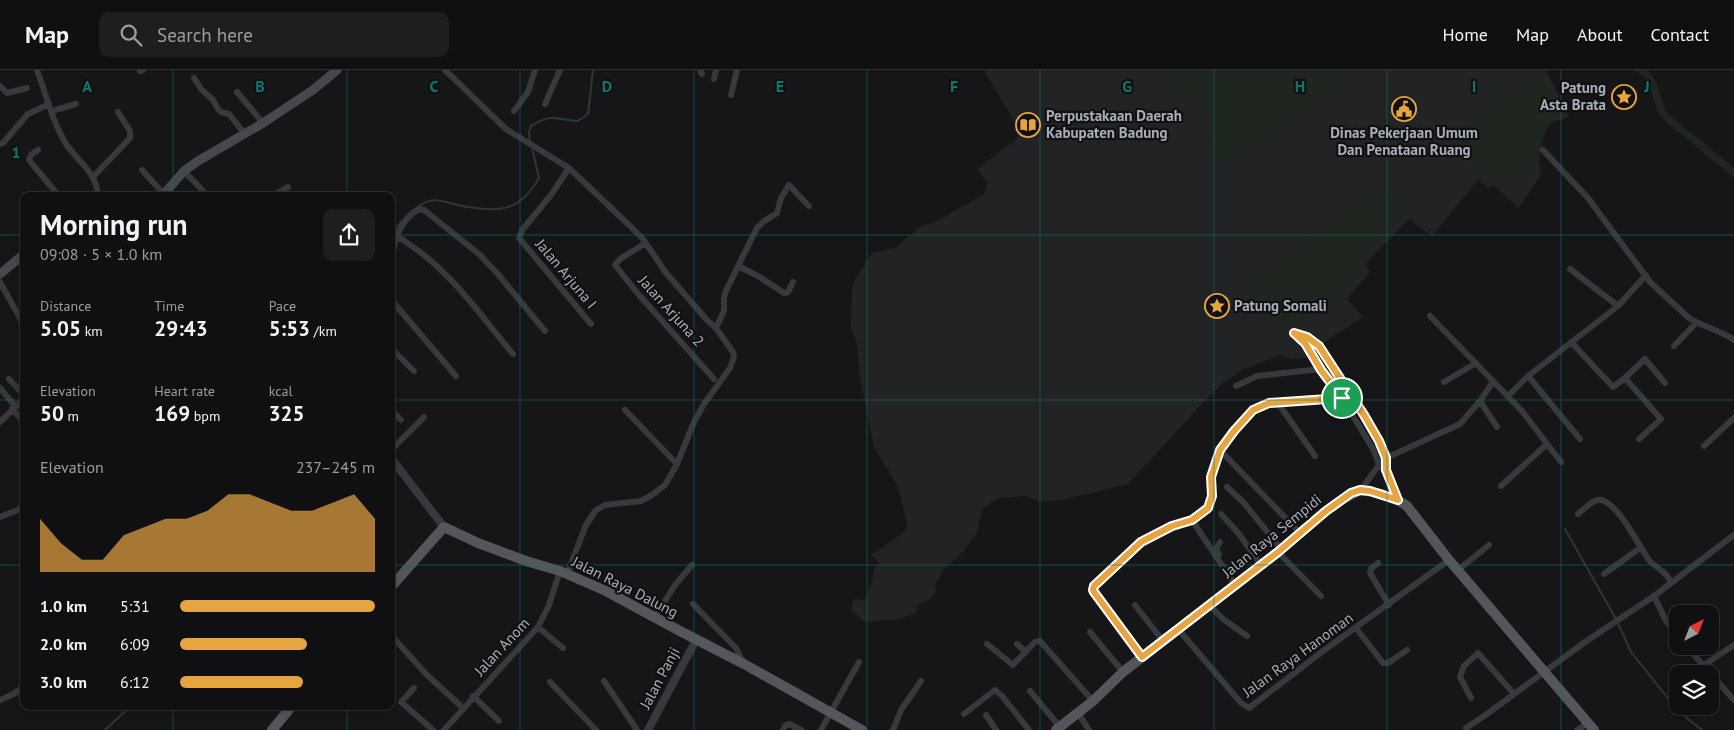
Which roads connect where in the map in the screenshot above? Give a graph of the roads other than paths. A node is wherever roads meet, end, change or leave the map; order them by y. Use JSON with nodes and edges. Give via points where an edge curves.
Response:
{"nodes":[{"id":1,"x":38,"y":70,"type":"edge"},
{"id":2,"x":337,"y":70,"type":"edge"},
{"id":3,"x":445,"y":70,"type":"edge"},
{"id":4,"x":536,"y":70,"type":"edge"},
{"id":5,"x":560,"y":70,"type":"edge"},
{"id":6,"x":716,"y":70,"type":"edge"},
{"id":7,"x":737,"y":70,"type":"edge"},
{"id":8,"x":194,"y":78,"type":"dead end"},
{"id":9,"x":714,"y":79,"type":"dead end"},
{"id":10,"x":0,"y":86,"type":"edge"},
{"id":11,"x":27,"y":88,"type":"dead end"},
{"id":12,"x":237,"y":92,"type":"dead end"},
{"id":13,"x":731,"y":94,"type":"dead end"},
{"id":14,"x":49,"y":104,"type":"junction"},
{"id":15,"x":76,"y":104,"type":"dead end"},
{"id":16,"x":545,"y":104,"type":"dead end"},
{"id":17,"x":514,"y":110,"type":"dead end"},
{"id":18,"x":52,"y":111,"type":"junction"},
{"id":19,"x":118,"y":112,"type":"dead end"},
{"id":20,"x":263,"y":123,"type":"junction"},
{"id":21,"x":244,"y":133,"type":"junction"},
{"id":22,"x":0,"y":144,"type":"edge"},
{"id":23,"x":38,"y":150,"type":"dead end"},
{"id":24,"x":1543,"y":150,"type":"dead end"},
{"id":25,"x":569,"y":168,"type":"junction"},
{"id":26,"x":142,"y":170,"type":"dead end"},
{"id":27,"x":184,"y":171,"type":"junction"},
{"id":28,"x":93,"y":177,"type":"junction"},
{"id":29,"x":288,"y":187,"type":"dead end"},
{"id":30,"x":56,"y":192,"type":"edge"},
{"id":31,"x":97,"y":192,"type":"edge"},
{"id":32,"x":160,"y":192,"type":"edge"},
{"id":33,"x":166,"y":192,"type":"edge"},
{"id":34,"x":204,"y":192,"type":"edge"},
{"id":35,"x":279,"y":192,"type":"edge"},
{"id":36,"x":809,"y":206,"type":"dead end"},
{"id":37,"x":396,"y":236,"type":"junction"},
{"id":38,"x":395,"y":241,"type":"edge"},
{"id":39,"x":646,"y":243,"type":"junction"},
{"id":40,"x":20,"y":257,"type":"edge"},
{"id":41,"x":738,"y":266,"type":"junction"},
{"id":42,"x":1570,"y":269,"type":"dead end"},
{"id":43,"x":0,"y":274,"type":"edge"},
{"id":44,"x":1646,"y":275,"type":"junction"},
{"id":45,"x":0,"y":282,"type":"edge"},
{"id":46,"x":793,"y":282,"type":"dead end"},
{"id":47,"x":395,"y":306,"type":"edge"},
{"id":48,"x":1618,"y":306,"type":"junction"},
{"id":49,"x":1430,"y":316,"type":"dead end"},
{"id":50,"x":20,"y":318,"type":"edge"},
{"id":51,"x":1696,"y":322,"type":"junction"},
{"id":52,"x":591,"y":324,"type":"dead end"},
{"id":53,"x":716,"y":328,"type":"junction"},
{"id":54,"x":545,"y":331,"type":"dead end"},
{"id":55,"x":1734,"y":340,"type":"edge"},
{"id":56,"x":1571,"y":342,"type":"junction"},
{"id":57,"x":1674,"y":346,"type":"dead end"},
{"id":58,"x":395,"y":352,"type":"edge"},
{"id":59,"x":513,"y":354,"type":"dead end"},
{"id":60,"x":1476,"y":363,"type":"junction"},
{"id":61,"x":1321,"y":370,"type":"junction"},
{"id":62,"x":414,"y":371,"type":"dead end"},
{"id":63,"x":456,"y":376,"type":"dead end"},
{"id":64,"x":1528,"y":376,"type":"junction"},
{"id":65,"x":1625,"y":378,"type":"junction"},
{"id":66,"x":10,"y":379,"type":"dead end"},
{"id":67,"x":714,"y":379,"type":"dead end"},
{"id":68,"x":1341,"y":380,"type":"junction"},
{"id":69,"x":1444,"y":382,"type":"dead end"},
{"id":70,"x":1493,"y":382,"type":"junction"},
{"id":71,"x":1665,"y":383,"type":"dead end"},
{"id":72,"x":1333,"y":385,"type":"junction"},
{"id":73,"x":1236,"y":386,"type":"dead end"},
{"id":74,"x":0,"y":388,"type":"edge"},
{"id":75,"x":20,"y":390,"type":"edge"},
{"id":76,"x":1508,"y":396,"type":"junction"},
{"id":77,"x":1342,"y":398,"type":"junction"},
{"id":78,"x":1480,"y":401,"type":"junction"},
{"id":79,"x":20,"y":402,"type":"edge"},
{"id":80,"x":1278,"y":403,"type":"junction"},
{"id":81,"x":14,"y":407,"type":"junction"},
{"id":82,"x":626,"y":410,"type":"dead end"},
{"id":83,"x":395,"y":414,"type":"edge"},
{"id":84,"x":1364,"y":415,"type":"junction"},
{"id":85,"x":20,"y":416,"type":"edge"},
{"id":86,"x":424,"y":417,"type":"dead end"},
{"id":87,"x":1734,"y":418,"type":"edge"},
{"id":88,"x":401,"y":420,"type":"dead end"},
{"id":89,"x":1355,"y":420,"type":"junction"},
{"id":90,"x":0,"y":422,"type":"edge"},
{"id":91,"x":1497,"y":428,"type":"dead end"},
{"id":92,"x":1580,"y":439,"type":"dead end"},
{"id":93,"x":1639,"y":439,"type":"dead end"},
{"id":94,"x":1547,"y":444,"type":"junction"},
{"id":95,"x":395,"y":446,"type":"edge"},
{"id":96,"x":1704,"y":446,"type":"dead end"},
{"id":97,"x":1220,"y":450,"type":"junction"},
{"id":98,"x":1315,"y":456,"type":"dead end"},
{"id":99,"x":1386,"y":458,"type":"junction"},
{"id":100,"x":1560,"y":462,"type":"dead end"},
{"id":101,"x":395,"y":463,"type":"edge"},
{"id":102,"x":677,"y":464,"type":"junction"},
{"id":103,"x":1379,"y":464,"type":"junction"},
{"id":104,"x":1386,"y":470,"type":"junction"},
{"id":105,"x":1501,"y":486,"type":"dead end"},
{"id":106,"x":1227,"y":487,"type":"dead end"},
{"id":107,"x":1360,"y":490,"type":"junction"},
{"id":108,"x":1398,"y":500,"type":"junction"},
{"id":109,"x":20,"y":508,"type":"edge"},
{"id":110,"x":1221,"y":514,"type":"dead end"},
{"id":111,"x":1578,"y":514,"type":"dead end"},
{"id":112,"x":0,"y":516,"type":"edge"},
{"id":113,"x":1192,"y":520,"type":"junction"},
{"id":114,"x":444,"y":527,"type":"junction"},
{"id":115,"x":1299,"y":532,"type":"junction"},
{"id":116,"x":1733,"y":538,"type":"edge"},
{"id":117,"x":1220,"y":542,"type":"dead end"},
{"id":118,"x":1489,"y":545,"type":"dead end"},
{"id":119,"x":1640,"y":548,"type":"junction"},
{"id":120,"x":1280,"y":550,"type":"junction"},
{"id":121,"x":1449,"y":560,"type":"junction"},
{"id":122,"x":1378,"y":563,"type":"dead end"},
{"id":123,"x":692,"y":565,"type":"dead end"},
{"id":124,"x":1261,"y":565,"type":"junction"},
{"id":125,"x":1458,"y":570,"type":"junction"},
{"id":126,"x":563,"y":572,"type":"junction"},
{"id":127,"x":1604,"y":574,"type":"dead end"},
{"id":128,"x":395,"y":582,"type":"edge"},
{"id":129,"x":1671,"y":582,"type":"junction"},
{"id":130,"x":1237,"y":584,"type":"junction"},
{"id":131,"x":1321,"y":596,"type":"dead end"},
{"id":132,"x":1654,"y":596,"type":"junction"},
{"id":133,"x":693,"y":604,"type":"dead end"},
{"id":134,"x":1134,"y":605,"type":"dead end"},
{"id":135,"x":1209,"y":605,"type":"junction"},
{"id":136,"x":1389,"y":605,"type":"junction"},
{"id":137,"x":655,"y":617,"type":"junction"},
{"id":138,"x":1669,"y":625,"type":"edge"},
{"id":139,"x":538,"y":627,"type":"junction"},
{"id":140,"x":1356,"y":628,"type":"junction"},
{"id":141,"x":1178,"y":629,"type":"junction"},
{"id":142,"x":1090,"y":632,"type":"dead end"},
{"id":143,"x":1247,"y":636,"type":"dead end"},
{"id":144,"x":395,"y":639,"type":"edge"},
{"id":145,"x":696,"y":640,"type":"junction"},
{"id":146,"x":1163,"y":641,"type":"junction"},
{"id":147,"x":987,"y":644,"type":"dead end"},
{"id":148,"x":1017,"y":644,"type":"dead end"},
{"id":149,"x":1734,"y":645,"type":"edge"},
{"id":150,"x":564,"y":648,"type":"dead end"},
{"id":151,"x":1407,"y":650,"type":"dead end"},
{"id":152,"x":1026,"y":652,"type":"junction"},
{"id":153,"x":1695,"y":655,"type":"edge"},
{"id":154,"x":1142,"y":657,"type":"junction"},
{"id":155,"x":859,"y":662,"type":"dead end"},
{"id":156,"x":744,"y":664,"type":"junction"},
{"id":157,"x":1704,"y":665,"type":"joint"},
{"id":158,"x":1545,"y":671,"type":"junction"},
{"id":159,"x":1123,"y":672,"type":"junction"},
{"id":160,"x":604,"y":681,"type":"dead end"},
{"id":161,"x":921,"y":681,"type":"dead end"},
{"id":162,"x":550,"y":682,"type":"dead end"},
{"id":163,"x":1719,"y":682,"type":"edge"},
{"id":164,"x":414,"y":688,"type":"dead end"},
{"id":165,"x":20,"y":691,"type":"edge"},
{"id":166,"x":1030,"y":691,"type":"dead end"},
{"id":167,"x":1514,"y":694,"type":"junction"},
{"id":168,"x":473,"y":696,"type":"junction"},
{"id":169,"x":1471,"y":698,"type":"dead end"},
{"id":170,"x":0,"y":700,"type":"edge"},
{"id":171,"x":1734,"y":700,"type":"edge"},
{"id":172,"x":1093,"y":701,"type":"junction"},
{"id":173,"x":463,"y":708,"type":"junction"},
{"id":174,"x":289,"y":710,"type":"edge"},
{"id":175,"x":831,"y":712,"type":"junction"},
{"id":176,"x":1078,"y":713,"type":"junction"},
{"id":177,"x":964,"y":714,"type":"dead end"},
{"id":178,"x":986,"y":715,"type":"dead end"},
{"id":179,"x":499,"y":721,"type":"dead end"},
{"id":180,"x":1591,"y":726,"type":"edge"},
{"id":181,"x":1058,"y":728,"type":"edge"},
{"id":182,"x":1466,"y":728,"type":"dead end"},
{"id":183,"x":272,"y":730,"type":"edge"},
{"id":184,"x":433,"y":730,"type":"edge"},
{"id":185,"x":444,"y":730,"type":"edge"},
{"id":186,"x":596,"y":730,"type":"edge"},
{"id":187,"x":637,"y":730,"type":"edge"},
{"id":188,"x":648,"y":730,"type":"edge"},
{"id":189,"x":783,"y":730,"type":"edge"},
{"id":190,"x":801,"y":730,"type":"edge"},
{"id":191,"x":821,"y":730,"type":"edge"},
{"id":192,"x":862,"y":730,"type":"edge"},
{"id":193,"x":893,"y":730,"type":"edge"},
{"id":194,"x":996,"y":730,"type":"edge"},
{"id":195,"x":1029,"y":730,"type":"edge"},
{"id":196,"x":1089,"y":730,"type":"edge"},
{"id":197,"x":1577,"y":730,"type":"edge"}],
"edges":[{"from":1,"to":14,"type":"street"},
{"from":2,"to":20,"type":"main road"},
{"from":3,"to":25,"type":"street","via":[[506,129]]},
{"from":4,"to":17,"type":"street","via":[[528,92]]},
{"from":5,"to":16,"type":"street"},
{"from":6,"to":9,"type":"street"},
{"from":7,"to":13,"type":"street"},
{"from":8,"to":21,"type":"street","via":[[218,109],[228,114]]},
{"from":10,"to":11,"type":"street","via":[[7,93]]},
{"from":12,"to":20,"type":"street"},
{"from":14,"to":18,"type":"street"},
{"from":14,"to":22,"type":"street","via":[[28,114]]},
{"from":15,"to":18,"type":"street"},
{"from":18,"to":28,"type":"street","via":[[66,143]]},
{"from":19,"to":28,"type":"street","via":[[130,132],[130,138]]},
{"from":20,"to":21,"type":"main road"},
{"from":21,"to":27,"type":"main road"},
{"from":23,"to":30,"type":"street","via":[[29,160]]},
{"from":24,"to":44,"type":"street","via":[[1588,198]]},
{"from":25,"to":39,"type":"street"},
{"from":25,"to":52,"type":"street","name":"Jalan Arjuna I","via":[[519,238]]},
{"from":26,"to":32,"type":"street"},
{"from":27,"to":33,"type":"main road"},
{"from":27,"to":34,"type":"street"},
{"from":28,"to":31,"type":"street"},
{"from":29,"to":35,"type":"street"},
{"from":36,"to":41,"type":"street","via":[[789,185],[777,213],[757,228]]},
{"from":37,"to":38,"type":"street"},
{"from":37,"to":54,"type":"street","via":[[413,212],[424,210],[479,254]]},
{"from":37,"to":59,"type":"street","via":[[455,282]]},
{"from":39,"to":53,"type":"street","via":[[666,273]]},
{"from":39,"to":67,"type":"street","name":"Jalan Arjuna 2","via":[[615,265]]},
{"from":40,"to":43,"type":"main road"},
{"from":41,"to":46,"type":"street","via":[[784,293]]},
{"from":41,"to":53,"type":"street","via":[[724,296],[724,311]]},
{"from":42,"to":48,"type":"street"},
{"from":44,"to":48,"type":"street"},
{"from":44,"to":51,"type":"street"},
{"from":45,"to":50,"type":"street"},
{"from":47,"to":63,"type":"street"},
{"from":48,"to":56,"type":"street"},
{"from":49,"to":60,"type":"street"},
{"from":51,"to":55,"type":"street"},
{"from":51,"to":57,"type":"street"},
{"from":53,"to":102,"type":"street","via":[[733,352],[732,362],[694,422]]},
{"from":56,"to":64,"type":"street"},
{"from":56,"to":65,"type":"street","via":[[1613,388]]},
{"from":58,"to":62,"type":"street"},
{"from":60,"to":69,"type":"street"},
{"from":60,"to":70,"type":"street"},
{"from":61,"to":68,"type":"street","via":[[1305,343],[1294,333],[1319,346]]},
{"from":61,"to":72,"type":"street"},
{"from":61,"to":73,"type":"street","via":[[1257,376]]},
{"from":64,"to":76,"type":"street"},
{"from":64,"to":92,"type":"street"},
{"from":65,"to":71,"type":"street","via":[[1645,359]]},
{"from":65,"to":93,"type":"street","via":[[1662,419]]},
{"from":66,"to":75,"type":"street"},
{"from":68,"to":72,"type":"street"},
{"from":68,"to":84,"type":"street"},
{"from":70,"to":76,"type":"street"},
{"from":70,"to":78,"type":"street"},
{"from":72,"to":77,"type":"street"},
{"from":74,"to":81,"type":"street"},
{"from":76,"to":94,"type":"street"},
{"from":77,"to":80,"type":"street"},
{"from":77,"to":89,"type":"street"},
{"from":78,"to":91,"type":"street"},
{"from":78,"to":99,"type":"street","via":[[1460,424]]},
{"from":79,"to":81,"type":"street"},
{"from":80,"to":97,"type":"street","via":[[1253,410]]},
{"from":80,"to":98,"type":"street"},
{"from":81,"to":85,"type":"street"},
{"from":81,"to":90,"type":"street"},
{"from":82,"to":102,"type":"street"},
{"from":83,"to":88,"type":"street"},
{"from":84,"to":89,"type":"street"},
{"from":84,"to":99,"type":"street"},
{"from":86,"to":95,"type":"street"},
{"from":87,"to":96,"type":"street"},
{"from":89,"to":103,"type":"street"},
{"from":94,"to":100,"type":"street"},
{"from":94,"to":105,"type":"street"},
{"from":97,"to":113,"type":"street","via":[[1211,477],[1211,503]]},
{"from":97,"to":115,"type":"street"},
{"from":99,"to":103,"type":"street"},
{"from":99,"to":104,"type":"street"},
{"from":101,"to":114,"type":"street","name":"Jalan Raya Dalung"},
{"from":102,"to":126,"type":"street","name":"Jalan Anom","via":[[665,484],[652,495],[633,503],[605,505],[596,510]]},
{"from":103,"to":104,"type":"street"},
{"from":103,"to":107,"type":"street"},
{"from":104,"to":108,"type":"street"},
{"from":106,"to":120,"type":"street","via":[[1244,503]]},
{"from":107,"to":108,"type":"main road"},
{"from":107,"to":115,"type":"main road","name":"Jalan Raya Sempidi","via":[[1342,498]]},
{"from":108,"to":121,"type":"main road","via":[[1407,506]]},
{"from":109,"to":112,"type":"street"},
{"from":110,"to":124,"type":"street"},
{"from":111,"to":119,"type":"street","via":[[1595,500],[1601,500],[1618,511]]},
{"from":113,"to":130,"type":"street"},
{"from":113,"to":154,"type":"street","via":[[1141,542],[1093,588]]},
{"from":114,"to":126,"type":"main road","name":"Jalan Raya Dalung","via":[[478,543]]},
{"from":114,"to":128,"type":"main road"},
{"from":115,"to":120,"type":"main road","name":"Jalan Raya Sempidi"},
{"from":116,"to":129,"type":"street"},
{"from":117,"to":130,"type":"street","via":[[1216,550]]},
{"from":118,"to":125,"type":"street"},
{"from":119,"to":127,"type":"street"},
{"from":119,"to":129,"type":"street","via":[[1654,566],[1667,573]]},
{"from":120,"to":124,"type":"main road","name":"Jalan Raya Sempidi"},
{"from":120,"to":131,"type":"street"},
{"from":121,"to":125,"type":"main road"},
{"from":121,"to":136,"type":"street","name":"Jalan Raya Hanoman"},
{"from":122,"to":136,"type":"street","via":[[1370,573]]},
{"from":123,"to":137,"type":"street"},
{"from":124,"to":130,"type":"main road","name":"Jalan Raya Sempidi"},
{"from":125,"to":158,"type":"main road"},
{"from":126,"to":137,"type":"main road","name":"Jalan Raya Dalung"},
{"from":126,"to":139,"type":"street","name":"Jalan Anom"},
{"from":129,"to":132,"type":"street"},
{"from":130,"to":135,"type":"main road","name":"Jalan Raya Sempidi"},
{"from":132,"to":138,"type":"street"},
{"from":132,"to":158,"type":"street"},
{"from":133,"to":156,"type":"street","via":[[736,648]]},
{"from":134,"to":146,"type":"street"},
{"from":135,"to":141,"type":"main road","name":"Jalan Raya Sempidi"},
{"from":135,"to":143,"type":"street"},
{"from":136,"to":140,"type":"street","name":"Jalan Raya Hanoman"},
{"from":137,"to":145,"type":"main road","name":"Jalan Raya Dalung"},
{"from":139,"to":150,"type":"street"},
{"from":139,"to":168,"type":"street","name":"Jalan Anom"},
{"from":140,"to":141,"type":"street","name":"Jalan Raya Hanoman","via":[[1247,708]]},
{"from":140,"to":151,"type":"street","via":[[1383,663]]},
{"from":141,"to":146,"type":"main road","name":"Jalan Raya Sempidi"},
{"from":142,"to":159,"type":"street"},
{"from":144,"to":173,"type":"street","via":[[426,674]]},
{"from":145,"to":156,"type":"main road","name":"Jalan Raya Dalung"},
{"from":145,"to":188,"type":"street","name":"Jalan Panji"},
{"from":146,"to":154,"type":"main road","name":"Jalan Raya Sempidi"},
{"from":147,"to":152,"type":"street","via":[[1012,665]]},
{"from":148,"to":152,"type":"street"},
{"from":149,"to":157,"type":"street"},
{"from":152,"to":172,"type":"street","via":[[1037,641],[1042,642]]},
{"from":153,"to":157,"type":"street"},
{"from":154,"to":159,"type":"main road","name":"Jalan Raya Sempidi"},
{"from":155,"to":175,"type":"street"},
{"from":156,"to":175,"type":"main road","name":"Jalan Raya Dalung"},
{"from":158,"to":167,"type":"street"},
{"from":158,"to":180,"type":"main road"},
{"from":159,"to":172,"type":"main road","name":"Jalan Raya Sempidi"},
{"from":160,"to":187,"type":"street"},
{"from":161,"to":193,"type":"street","via":[[901,710]]},
{"from":162,"to":186,"type":"street"},
{"from":163,"to":171,"type":"street"},
{"from":164,"to":184,"type":"street","via":[[401,702]]},
{"from":165,"to":170,"type":"street"},
{"from":166,"to":181,"type":"street"},
{"from":167,"to":169,"type":"street","via":[[1478,653],[1464,666],[1460,677]]},
{"from":167,"to":182,"type":"street"},
{"from":168,"to":173,"type":"street","name":"Jalan Anom"},
{"from":168,"to":179,"type":"street"},
{"from":172,"to":176,"type":"main road","name":"Jalan Raya Sempidi"},
{"from":173,"to":185,"type":"street","name":"Jalan Anom"},
{"from":174,"to":183,"type":"main road"},
{"from":175,"to":191,"type":"street"},
{"from":175,"to":192,"type":"main road","name":"Jalan Raya Dalung"},
{"from":176,"to":181,"type":"main road","name":"Jalan Raya Sempidi"},
{"from":176,"to":196,"type":"street"},
{"from":177,"to":195,"type":"street","via":[[994,690]]},
{"from":178,"to":194,"type":"street"},
{"from":180,"to":197,"type":"street"},
{"from":189,"to":190,"type":"street","via":[[789,724]]}]}
